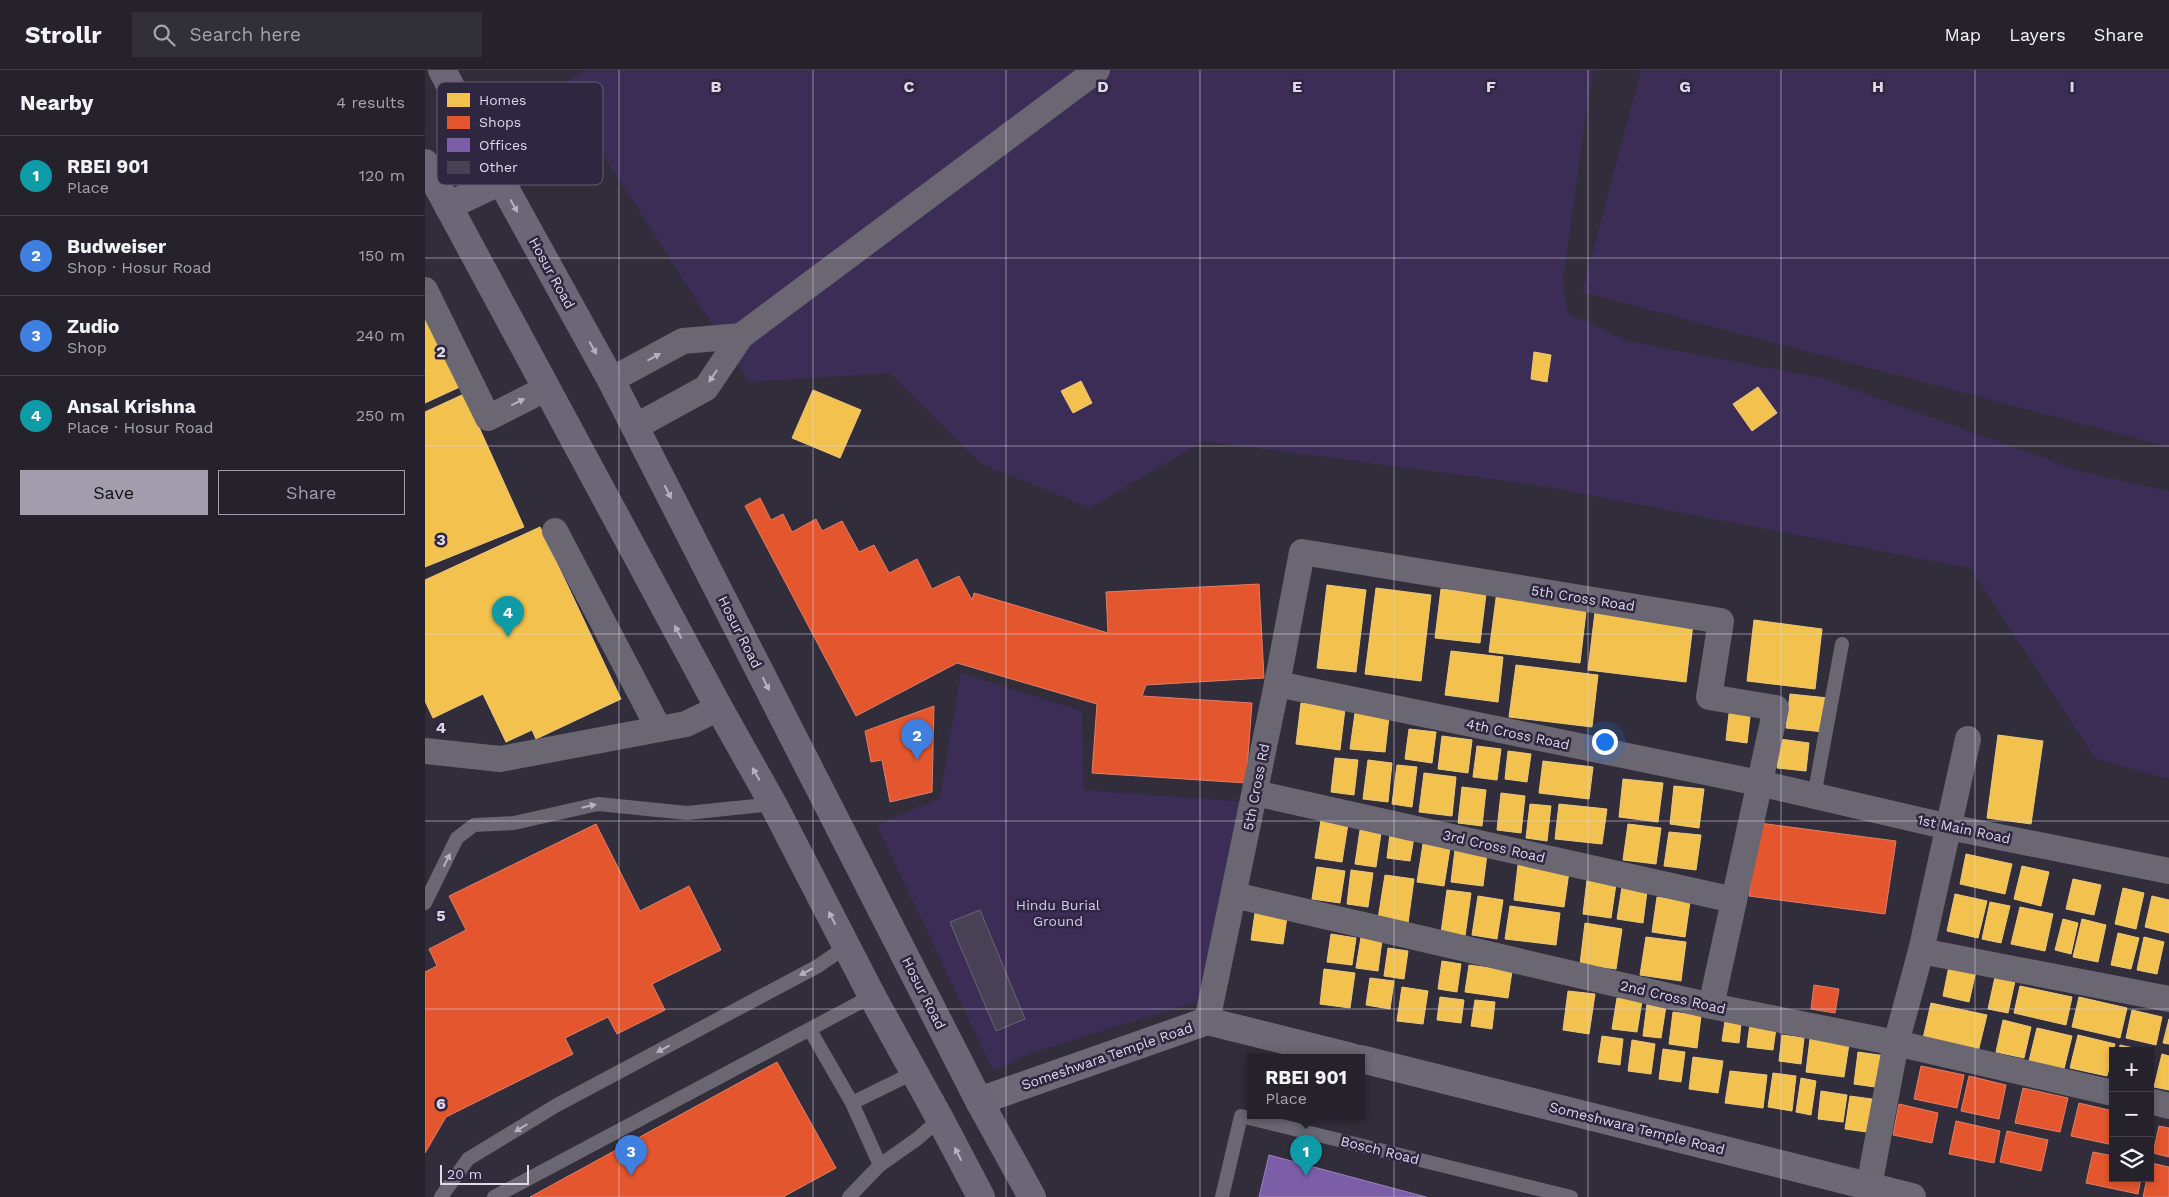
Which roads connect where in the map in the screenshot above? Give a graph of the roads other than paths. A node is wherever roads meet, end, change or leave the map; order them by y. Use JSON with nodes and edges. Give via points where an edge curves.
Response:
{"nodes":[{"id":1,"x":442,"y":70,"type":"edge"},
{"id":2,"x":1097,"y":70,"type":"edge"},
{"id":3,"x":448,"y":82,"type":"edge"},
{"id":4,"x":425,"y":163,"type":"edge"},
{"id":5,"x":437,"y":184,"type":"edge"},
{"id":6,"x":437,"y":185,"type":"edge"},
{"id":7,"x":493,"y":185,"type":"edge"},
{"id":8,"x":503,"y":185,"type":"edge"},
{"id":9,"x":449,"y":206,"type":"junction"},
{"id":10,"x":425,"y":290,"type":"edge"},
{"id":11,"x":741,"y":336,"type":"junction"},
{"id":12,"x":611,"y":380,"type":"junction"},
{"id":13,"x":547,"y":388,"type":"junction"},
{"id":14,"x":635,"y":428,"type":"junction"},
{"id":15,"x":555,"y":530,"type":"dead end"},
{"id":16,"x":1302,"y":552,"type":"joint"},
{"id":17,"x":1842,"y":644,"type":"dead end"},
{"id":18,"x":1277,"y":684,"type":"junction"},
{"id":19,"x":719,"y":708,"type":"junction"},
{"id":20,"x":659,"y":729,"type":"junction"},
{"id":21,"x":1968,"y":739,"type":"dead end"},
{"id":22,"x":425,"y":751,"type":"edge"},
{"id":23,"x":1759,"y":783,"type":"junction"},
{"id":24,"x":1255,"y":793,"type":"junction"},
{"id":25,"x":1814,"y":796,"type":"junction"},
{"id":26,"x":773,"y":804,"type":"junction"},
{"id":27,"x":1949,"y":827,"type":"junction"},
{"id":28,"x":2169,"y":871,"type":"edge"},
{"id":29,"x":1234,"y":895,"type":"junction"},
{"id":30,"x":1734,"y":900,"type":"junction"},
{"id":31,"x":425,"y":903,"type":"edge"},
{"id":32,"x":847,"y":946,"type":"junction"},
{"id":33,"x":1921,"y":951,"type":"junction"},
{"id":34,"x":872,"y":996,"type":"junction"},
{"id":35,"x":2169,"y":999,"type":"edge"},
{"id":36,"x":1711,"y":1006,"type":"junction"},
{"id":37,"x":1207,"y":1021,"type":"junction"},
{"id":38,"x":810,"y":1030,"type":"junction"},
{"id":39,"x":1897,"y":1043,"type":"junction"},
{"id":40,"x":1341,"y":1054,"type":"edge"},
{"id":41,"x":1365,"y":1060,"type":"edge"},
{"id":42,"x":915,"y":1072,"type":"junction"},
{"id":43,"x":2109,"y":1092,"type":"edge"},
{"id":44,"x":979,"y":1101,"type":"junction"},
{"id":45,"x":2154,"y":1102,"type":"edge"},
{"id":46,"x":851,"y":1103,"type":"junction"},
{"id":47,"x":2169,"y":1106,"type":"edge"},
{"id":48,"x":1247,"y":1117,"type":"edge"},
{"id":49,"x":940,"y":1119,"type":"junction"},
{"id":50,"x":1253,"y":1119,"type":"edge"},
{"id":51,"x":881,"y":1165,"type":"junction"},
{"id":52,"x":1869,"y":1186,"type":"junction"},
{"id":53,"x":441,"y":1197,"type":"edge"},
{"id":54,"x":494,"y":1197,"type":"edge"},
{"id":55,"x":849,"y":1197,"type":"edge"},
{"id":56,"x":981,"y":1197,"type":"edge"},
{"id":57,"x":1032,"y":1197,"type":"edge"},
{"id":58,"x":1222,"y":1197,"type":"edge"},
{"id":59,"x":1571,"y":1197,"type":"edge"},
{"id":60,"x":1912,"y":1197,"type":"edge"}],
"edges":[{"from":1,"to":3,"type":"main road","name":"Hosur Road"},
{"from":2,"to":11,"type":"street"},
{"from":4,"to":5,"type":"main road"},
{"from":6,"to":9,"type":"main road"},
{"from":7,"to":9,"type":"main road"},
{"from":8,"to":12,"type":"main road","name":"Hosur Road","one_way":true},
{"from":9,"to":13,"type":"main road"},
{"from":10,"to":13,"type":"street","one_way":true,"via":[[489,418]]},
{"from":12,"to":11,"type":"street","one_way":true,"via":[[683,341]]},
{"from":11,"to":14,"type":"street","one_way":true,"via":[[706,388]]},
{"from":12,"to":14,"type":"main road","name":"Hosur Road"},
{"from":19,"to":13,"type":"main road","one_way":true},
{"from":14,"to":44,"type":"main road","name":"Hosur Road","one_way":true},
{"from":15,"to":20,"type":"street"},
{"from":16,"to":18,"type":"street","name":"5th Cross Rd"},
{"from":16,"to":23,"type":"street","name":"5th Cross Road","via":[[1721,621],[1709,697],[1776,708]]},
{"from":17,"to":25,"type":"lane"},
{"from":18,"to":23,"type":"street","name":"4th Cross Road"},
{"from":18,"to":24,"type":"street","name":"5th Cross Rd"},
{"from":19,"to":20,"type":"street","via":[[686,724]]},
{"from":26,"to":19,"type":"main road","one_way":true},
{"from":20,"to":22,"type":"street","via":[[499,759]]},
{"from":21,"to":27,"type":"street"},
{"from":23,"to":25,"type":"street","name":"1st Main Road"},
{"from":23,"to":30,"type":"street"},
{"from":24,"to":29,"type":"street","name":"5th Cross Rd"},
{"from":24,"to":30,"type":"street","name":"3rd Cross Road"},
{"from":25,"to":27,"type":"street","name":"1st Main Road"},
{"from":31,"to":26,"type":"lane","one_way":true,"via":[[457,838],[473,825],[514,823],[598,804],[687,813]]},
{"from":32,"to":26,"type":"main road","one_way":true},
{"from":27,"to":28,"type":"street","name":"1st Main Road"},
{"from":27,"to":33,"type":"street"},
{"from":29,"to":36,"type":"street","name":"2nd Cross Road"},
{"from":29,"to":37,"type":"street","name":"5th Cross Rd"},
{"from":30,"to":36,"type":"street"},
{"from":32,"to":34,"type":"main road"},
{"from":32,"to":53,"type":"lane","one_way":true,"via":[[818,966],[557,1105],[468,1159]]},
{"from":33,"to":35,"type":"street"},
{"from":33,"to":39,"type":"street"},
{"from":34,"to":38,"type":"lane"},
{"from":34,"to":42,"type":"main road"},
{"from":36,"to":39,"type":"street","name":"2nd Cross Road"},
{"from":37,"to":40,"type":"street","name":"Someshwara Temple Road"},
{"from":37,"to":44,"type":"street","name":"Someshwara Temple Road"},
{"from":38,"to":46,"type":"lane"},
{"from":38,"to":54,"type":"lane"},
{"from":39,"to":43,"type":"street","name":"2nd Cross Road"},
{"from":39,"to":52,"type":"street"},
{"from":41,"to":52,"type":"street","name":"Someshwara Temple Road"},
{"from":42,"to":46,"type":"lane"},
{"from":42,"to":49,"type":"main road"},
{"from":44,"to":57,"type":"main road","name":"Hosur Road"},
{"from":45,"to":47,"type":"street"},
{"from":46,"to":51,"type":"lane"},
{"from":48,"to":58,"type":"lane","name":"Bosch Road","via":[[1241,1116]]},
{"from":49,"to":51,"type":"lane"},
{"from":56,"to":49,"type":"main road","one_way":true},
{"from":50,"to":59,"type":"lane","name":"Bosch Road"},
{"from":51,"to":55,"type":"lane"},
{"from":52,"to":60,"type":"street","name":"Someshwara Temple Road"}]}
